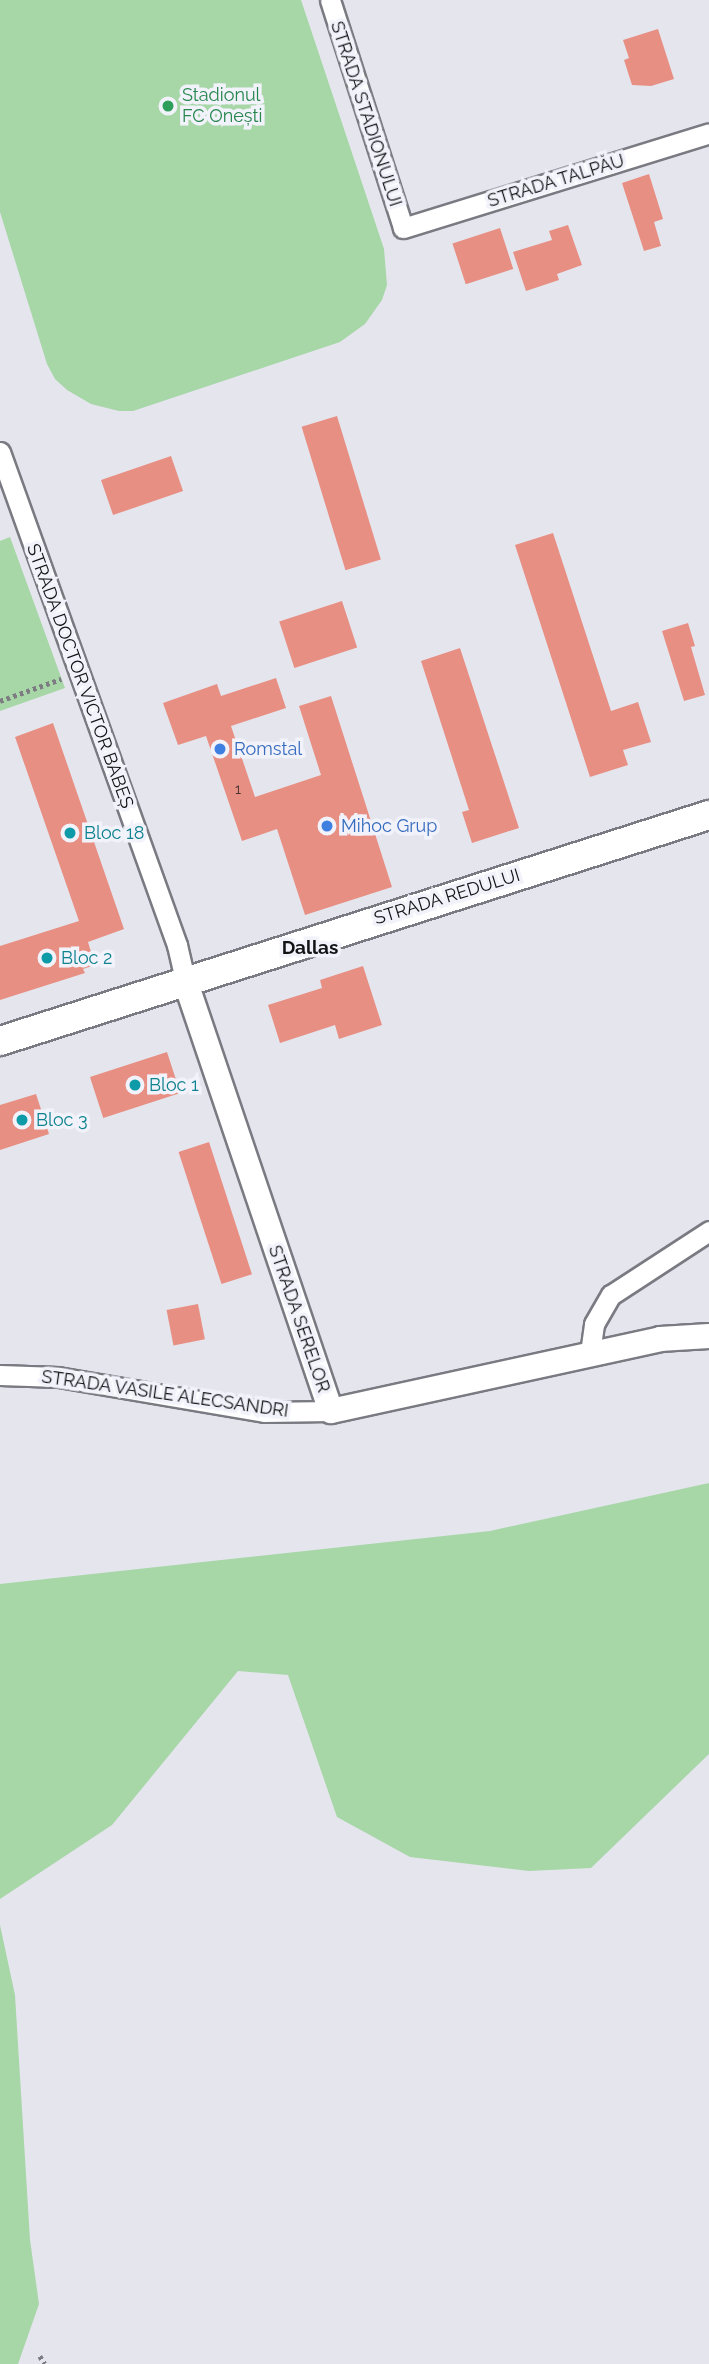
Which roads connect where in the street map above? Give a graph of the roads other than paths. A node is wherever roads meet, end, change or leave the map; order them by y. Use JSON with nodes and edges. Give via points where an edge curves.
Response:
{"nodes":[{"id":1,"x":330,"y":0,"type":"edge"},
{"id":2,"x":709,"y":133,"type":"edge"},
{"id":3,"x":403,"y":228,"type":"joint"},
{"id":4,"x":0,"y":452,"type":"edge"},
{"id":5,"x":709,"y":815,"type":"edge"},
{"id":6,"x":185,"y":980,"type":"junction"},
{"id":7,"x":0,"y":1041,"type":"edge"},
{"id":8,"x":709,"y":1231,"type":"edge"},
{"id":9,"x":709,"y":1336,"type":"edge"},
{"id":10,"x":590,"y":1353,"type":"junction"},
{"id":11,"x":0,"y":1375,"type":"edge"},
{"id":12,"x":331,"y":1411,"type":"junction"}],
"edges":[{"from":1,"to":3,"type":"street","name":"STRADA STADIONULUI"},
{"from":2,"to":3,"type":"street","name":"STRADA TALPĂU"},
{"from":4,"to":6,"type":"street","name":"STRADA DOCTOR VICTOR BABEȘ","via":[[177,946]]},
{"from":5,"to":6,"type":"main road","name":"STRADA REDULUI"},
{"from":6,"to":7,"type":"main road","name":"STRADA REDULUI"},
{"from":6,"to":12,"type":"street","name":"STRADA SERELOR"},
{"from":8,"to":10,"type":"street","via":[[611,1295],[594,1324]]},
{"from":9,"to":10,"type":"street","name":"STRADA SERELOR","via":[[681,1336]]},
{"from":10,"to":12,"type":"street","name":"STRADA SERELOR"},
{"from":11,"to":12,"type":"street","name":"STRADA VASILE ALECSANDRI","via":[[102,1383],[264,1412]]}]}
